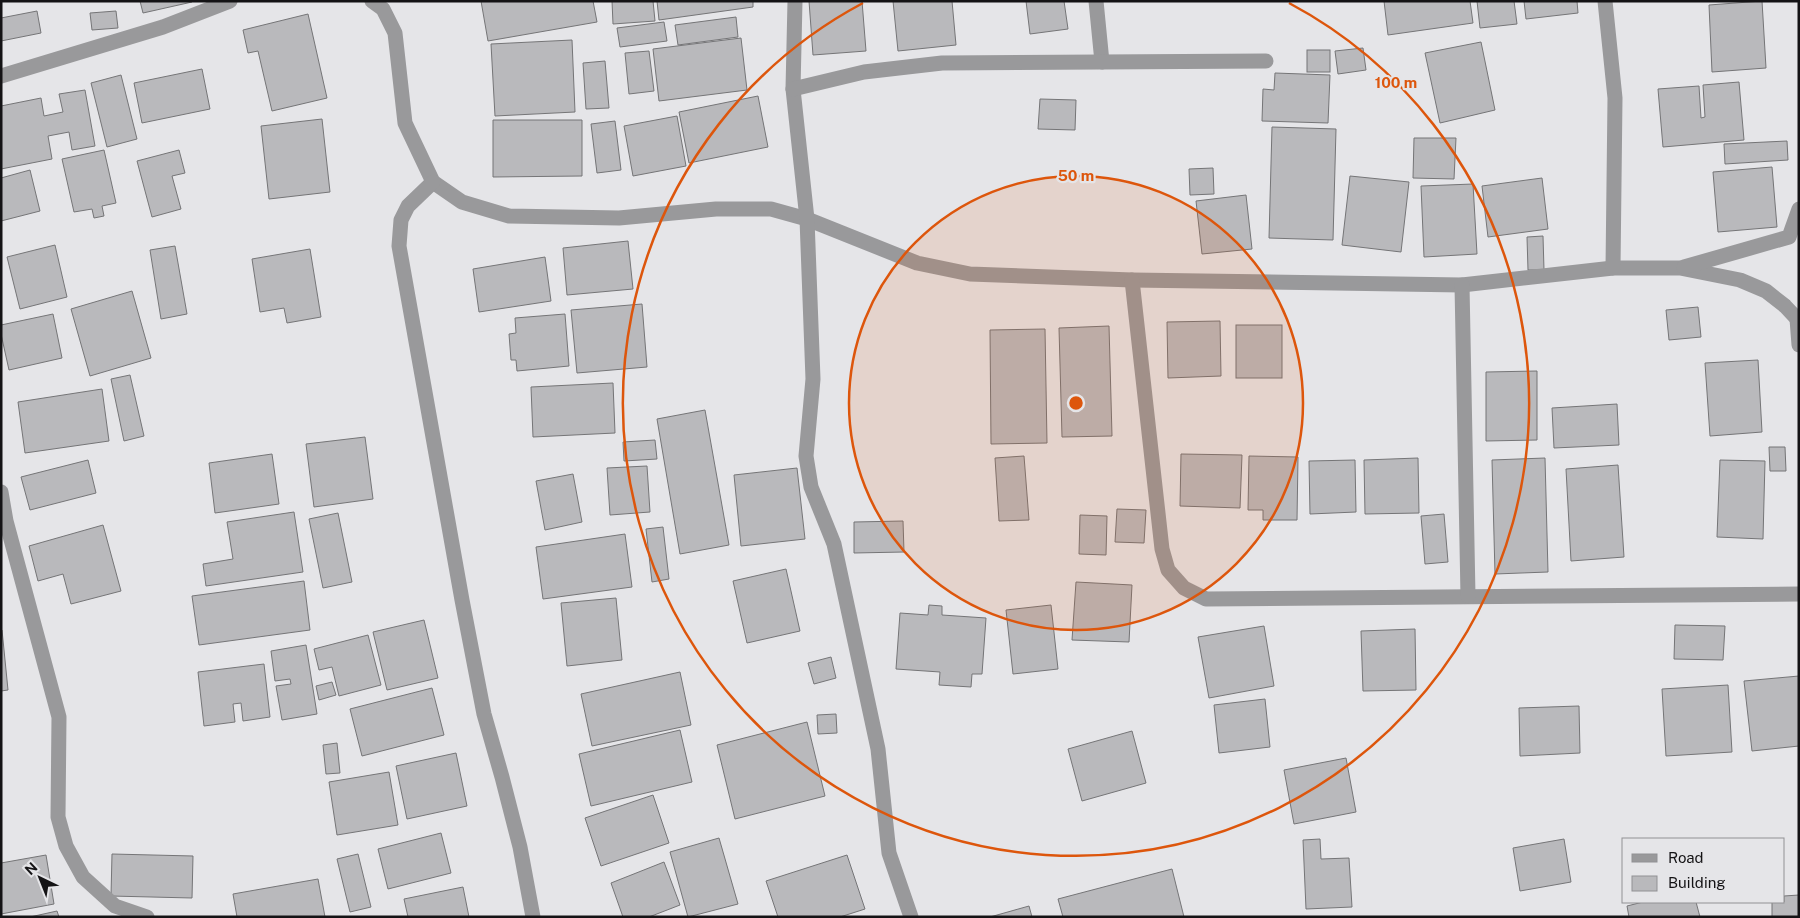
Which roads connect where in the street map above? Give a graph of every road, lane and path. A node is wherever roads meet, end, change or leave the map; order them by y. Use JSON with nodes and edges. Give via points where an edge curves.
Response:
{"nodes":[{"id":1,"x":230,"y":1,"type":"edge"},
{"id":2,"x":372,"y":1,"type":"edge"},
{"id":3,"x":796,"y":1,"type":"edge"},
{"id":4,"x":1096,"y":1,"type":"edge"},
{"id":5,"x":1605,"y":1,"type":"edge"},
{"id":6,"x":1266,"y":61,"type":"dead end"},
{"id":7,"x":1102,"y":62,"type":"junction"},
{"id":8,"x":1,"y":76,"type":"edge"},
{"id":9,"x":793,"y":89,"type":"junction"},
{"id":10,"x":432,"y":182,"type":"junction"},
{"id":11,"x":1799,"y":209,"type":"edge"},
{"id":12,"x":807,"y":219,"type":"junction"},
{"id":13,"x":1613,"y":268,"type":"junction"},
{"id":14,"x":1680,"y":268,"type":"junction"},
{"id":15,"x":1132,"y":280,"type":"junction"},
{"id":16,"x":1462,"y":285,"type":"junction"},
{"id":17,"x":1798,"y":320,"type":"edge"},
{"id":18,"x":1799,"y":345,"type":"edge"},
{"id":19,"x":1,"y":492,"type":"edge"},
{"id":20,"x":1799,"y":594,"type":"edge"},
{"id":21,"x":1468,"y":596,"type":"junction"},
{"id":22,"x":147,"y":917,"type":"edge"},
{"id":23,"x":533,"y":917,"type":"edge"},
{"id":24,"x":910,"y":917,"type":"edge"}],
"edges":[{"from":1,"to":8,"type":"street","via":[[164,27]]},
{"from":2,"to":10,"type":"street","via":[[383,9],[395,33],[405,124]]},
{"from":3,"to":9,"type":"street"},
{"from":4,"to":7,"type":"street"},
{"from":5,"to":13,"type":"street","via":[[1615,98]]},
{"from":6,"to":7,"type":"street"},
{"from":7,"to":9,"type":"street","via":[[942,62],[864,72]]},
{"from":9,"to":12,"type":"street"},
{"from":10,"to":12,"type":"street","via":[[462,202],[509,216],[618,218],[734,209],[771,210]]},
{"from":10,"to":23,"type":"street","via":[[408,206],[400,220],[399,246],[484,714],[520,848]]},
{"from":11,"to":14,"type":"street","via":[[1789,237]]},
{"from":12,"to":15,"type":"street","via":[[917,263],[970,274]]},
{"from":12,"to":24,"type":"street","via":[[813,379],[806,456],[811,487],[834,544],[878,749],[889,853]]},
{"from":13,"to":14,"type":"street"},
{"from":13,"to":16,"type":"street"},
{"from":14,"to":17,"type":"street","via":[[1740,280],[1766,291]]},
{"from":15,"to":16,"type":"street"},
{"from":15,"to":21,"type":"street","via":[[1162,549],[1168,570],[1184,588],[1206,599]]},
{"from":16,"to":21,"type":"street"},
{"from":17,"to":18,"type":"street"},
{"from":19,"to":22,"type":"street","via":[[58,716],[58,817],[66,846],[83,877],[115,906]]},
{"from":20,"to":21,"type":"street"}]}
